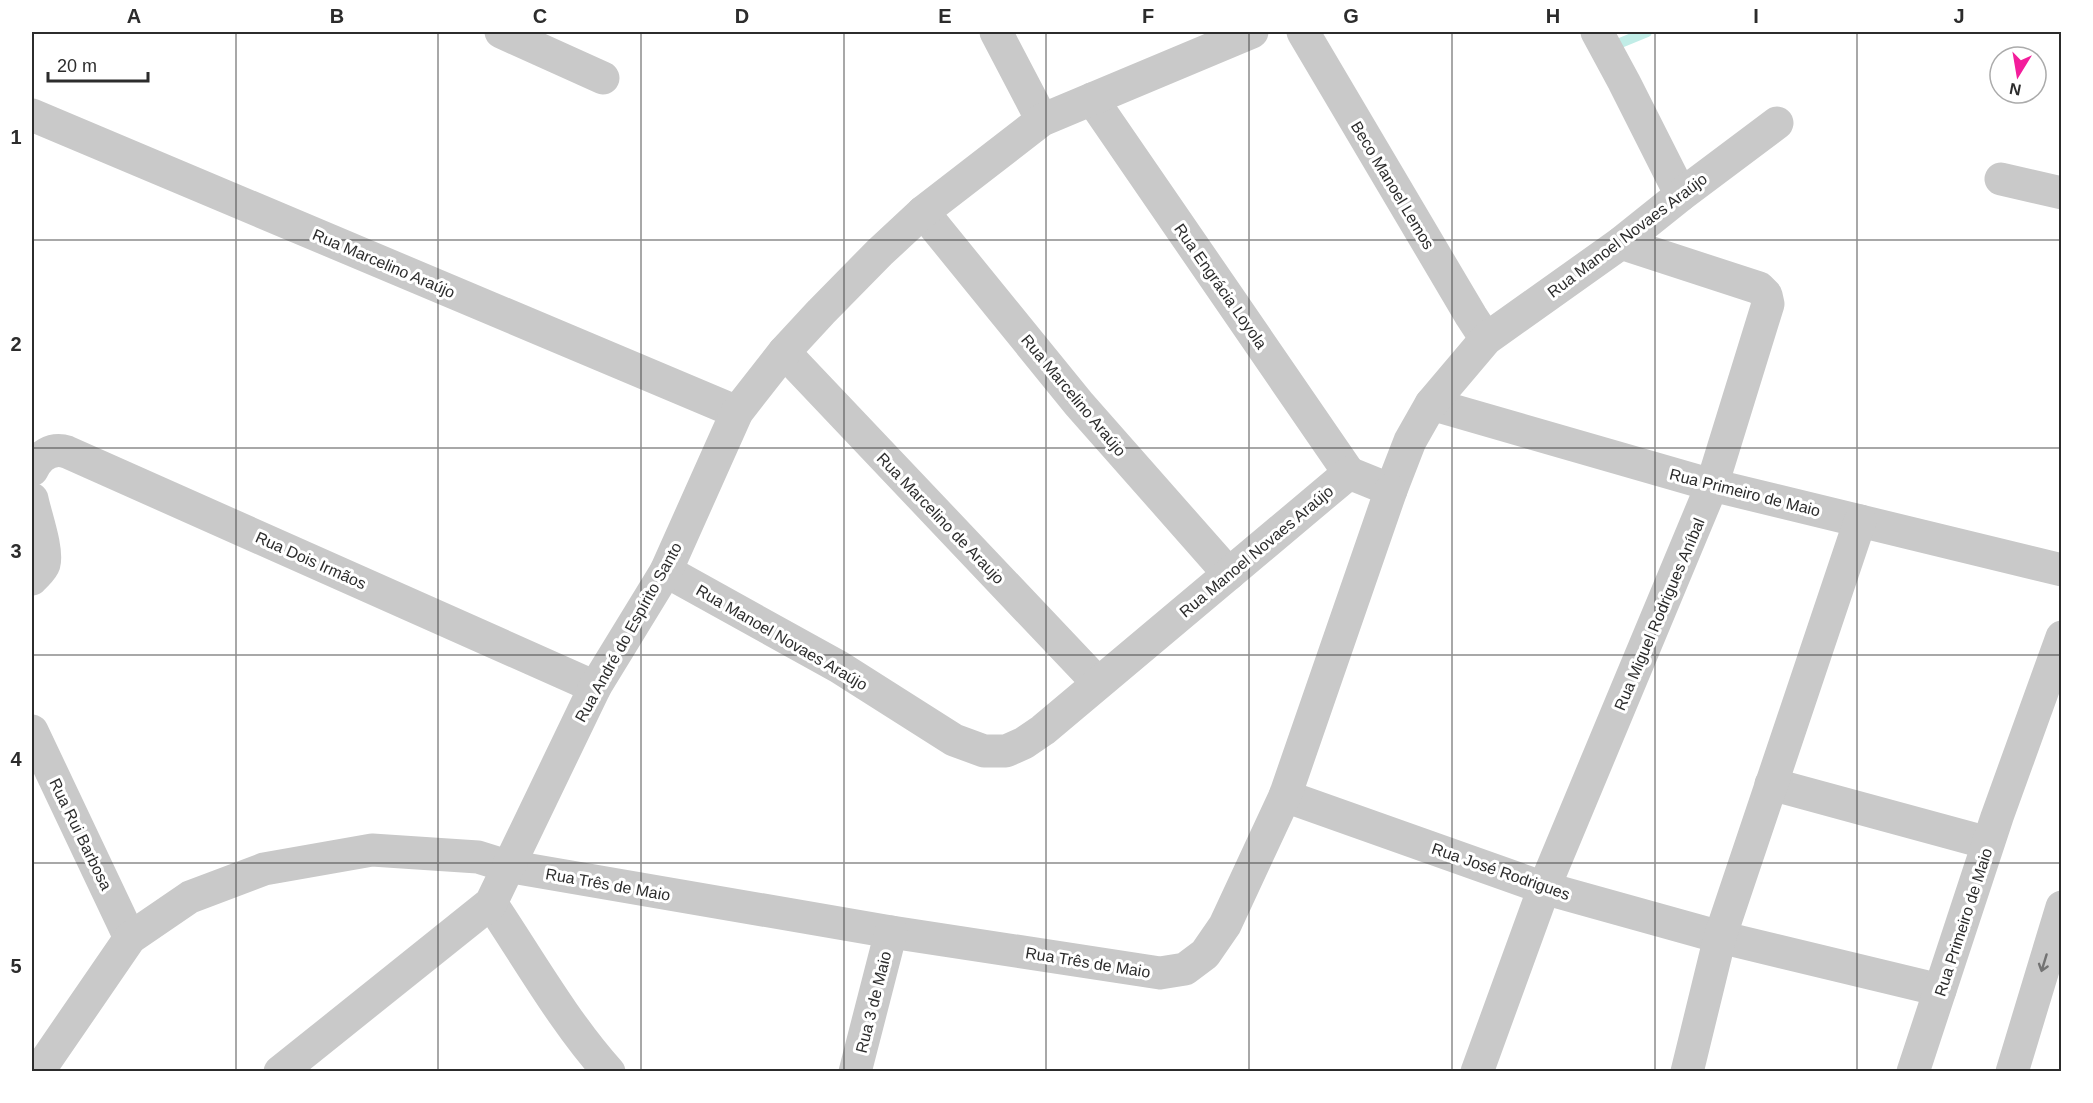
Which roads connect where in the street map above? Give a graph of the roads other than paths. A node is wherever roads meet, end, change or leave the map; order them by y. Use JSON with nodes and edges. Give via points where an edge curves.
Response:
{"nodes":[{"id":1,"x":501,"y":32,"type":"edge"},
{"id":2,"x":996,"y":32,"type":"edge"},
{"id":3,"x":1252,"y":32,"type":"edge"},
{"id":4,"x":1303,"y":32,"type":"edge"},
{"id":5,"x":1597,"y":32,"type":"edge"},
{"id":6,"x":603,"y":78,"type":"dead end"},
{"id":7,"x":1092,"y":99,"type":"junction"},
{"id":8,"x":32,"y":115,"type":"edge"},
{"id":9,"x":1042,"y":120,"type":"junction"},
{"id":10,"x":1777,"y":123,"type":"dead end"},
{"id":11,"x":2001,"y":179,"type":"dead end"},
{"id":12,"x":2061,"y":193,"type":"edge"},
{"id":13,"x":1680,"y":195,"type":"junction"},
{"id":14,"x":923,"y":212,"type":"junction"},
{"id":15,"x":1622,"y":243,"type":"junction"},
{"id":16,"x":1486,"y":339,"type":"junction"},
{"id":17,"x":784,"y":352,"type":"junction"},
{"id":18,"x":1431,"y":404,"type":"junction"},
{"id":19,"x":736,"y":412,"type":"junction"},
{"id":20,"x":32,"y":470,"type":"edge"},
{"id":21,"x":1349,"y":473,"type":"junction"},
{"id":22,"x":1713,"y":486,"type":"junction"},
{"id":23,"x":1391,"y":490,"type":"junction"},
{"id":24,"x":32,"y":499,"type":"edge"},
{"id":25,"x":1860,"y":522,"type":"junction"},
{"id":26,"x":2061,"y":570,"type":"edge"},
{"id":27,"x":666,"y":571,"type":"junction"},
{"id":28,"x":1229,"y":574,"type":"junction"},
{"id":29,"x":32,"y":579,"type":"edge"},
{"id":30,"x":2061,"y":637,"type":"edge"},
{"id":31,"x":1098,"y":683,"type":"junction"},
{"id":32,"x":595,"y":687,"type":"junction"},
{"id":33,"x":32,"y":730,"type":"edge"},
{"id":34,"x":1771,"y":784,"type":"junction"},
{"id":35,"x":1285,"y":796,"type":"junction"},
{"id":36,"x":1988,"y":843,"type":"junction"},
{"id":37,"x":507,"y":867,"type":"junction"},
{"id":38,"x":1544,"y":888,"type":"junction"},
{"id":39,"x":491,"y":903,"type":"junction"},
{"id":40,"x":2061,"y":908,"type":"edge"},
{"id":41,"x":891,"y":932,"type":"junction"},
{"id":42,"x":1720,"y":937,"type":"junction"},
{"id":43,"x":130,"y":938,"type":"junction"},
{"id":44,"x":1940,"y":990,"type":"junction"},
{"id":45,"x":38,"y":1071,"type":"edge"},
{"id":46,"x":280,"y":1071,"type":"edge"},
{"id":47,"x":609,"y":1071,"type":"edge"},
{"id":48,"x":855,"y":1071,"type":"edge"},
{"id":49,"x":1478,"y":1071,"type":"edge"},
{"id":50,"x":1687,"y":1071,"type":"edge"},
{"id":51,"x":1913,"y":1071,"type":"edge"},
{"id":52,"x":2012,"y":1071,"type":"edge"}],
"edges":[{"from":1,"to":6,"type":"street"},
{"from":2,"to":9,"type":"street"},
{"from":3,"to":7,"type":"street","name":"Rua André do Espírito Santo"},
{"from":4,"to":16,"type":"street","name":"Beco Manoel Lemos"},
{"from":5,"to":13,"type":"street"},
{"from":7,"to":9,"type":"street","name":"Rua André do Espírito Santo"},
{"from":7,"to":21,"type":"street","name":"Rua Engrácia Loyola"},
{"from":8,"to":19,"type":"street","name":"Rua Marcelino Araújo"},
{"from":9,"to":14,"type":"street","name":"Rua André do Espírito Santo"},
{"from":10,"to":13,"type":"street","name":"Rua Manoel Novaes Araújo"},
{"from":11,"to":12,"type":"street"},
{"from":13,"to":15,"type":"street","name":"Rua Manoel Novaes Araújo"},
{"from":14,"to":17,"type":"street","name":"Rua André do Espírito Santo"},
{"from":14,"to":28,"type":"street","name":"Rua Marcelino Araújo","via":[[1079,404]]},
{"from":15,"to":16,"type":"street","name":"Rua Manoel Novaes Araújo"},
{"from":15,"to":22,"type":"street","name":"Rua Miguel Rodrigues Aníbal","via":[[1760,288],[1766,295],[1768,304]]},
{"from":16,"to":18,"type":"street","name":"Rua Manoel Novaes Araújo"},
{"from":17,"to":19,"type":"street","name":"Rua André do Espírito Santo"},
{"from":17,"to":31,"type":"street","name":"Rua Marcelino de Araujo"},
{"from":18,"to":22,"type":"street","name":"Rua Primeiro de Maio"},
{"from":18,"to":23,"type":"street","name":"Rua Manoel Novaes Araújo","via":[[1410,441]]},
{"from":19,"to":27,"type":"street","name":"Rua André do Espírito Santo"},
{"from":20,"to":32,"type":"street","name":"Rua Dois Irmãos","via":[[35,462],[52,451],[68,452]]},
{"from":21,"to":23,"type":"street","name":"Rua Manoel Novaes Araújo"},
{"from":21,"to":28,"type":"street","name":"Rua Manoel Novaes Araújo"},
{"from":22,"to":25,"type":"street","name":"Rua Primeiro de Maio"},
{"from":22,"to":38,"type":"street","name":"Rua Miguel Rodrigues Aníbal"},
{"from":23,"to":35,"type":"street","name":"Rua Três de Maio"},
{"from":24,"to":29,"type":"street","via":[[44,552],[44,563]]},
{"from":25,"to":26,"type":"street","name":"Rua Primeiro de Maio"},
{"from":25,"to":34,"type":"street"},
{"from":27,"to":31,"type":"street","name":"Rua Manoel Novaes Araújo","via":[[839,667],[954,740],[984,751],[1006,751],[1024,743]]},
{"from":27,"to":32,"type":"street","name":"Rua André do Espírito Santo"},
{"from":28,"to":31,"type":"street","name":"Rua Manoel Novaes Araújo"},
{"from":30,"to":36,"type":"street","name":"Rua Primeiro de Maio"},
{"from":32,"to":37,"type":"street","name":"Rua André do Espírito Santo"},
{"from":33,"to":43,"type":"street","name":"Rua Rui Barbosa"},
{"from":34,"to":36,"type":"street"},
{"from":34,"to":42,"type":"street"},
{"from":35,"to":38,"type":"street","name":"Rua José Rodrigues"},
{"from":35,"to":41,"type":"street","name":"Rua Três de Maio","via":[[1225,925],[1205,954],[1185,969],[1160,973]]},
{"from":36,"to":44,"type":"street","name":"Rua Primeiro de Maio"},
{"from":37,"to":39,"type":"street","name":"Rua André do Espírito Santo"},
{"from":37,"to":41,"type":"street","name":"Rua Três de Maio"},
{"from":37,"to":43,"type":"street","name":"Rua Três de Maio","via":[[478,857],[372,850],[313,859],[264,869],[190,897]]},
{"from":38,"to":42,"type":"street","name":"Rua José Rodrigues"},
{"from":38,"to":49,"type":"street","name":"Rua Miguel Rodrigues Aníbal"},
{"from":39,"to":46,"type":"street","name":"Rua André do Espírito Santo"},
{"from":39,"to":47,"type":"street","via":[[560,1007]]},
{"from":40,"to":52,"type":"street","one_way":true},
{"from":41,"to":48,"type":"street","name":"Rua 3 de Maio"},
{"from":42,"to":44,"type":"street","name":"Rua José Rodrigues"},
{"from":42,"to":50,"type":"street"},
{"from":43,"to":45,"type":"street"},
{"from":44,"to":51,"type":"street","name":"Rua Primeiro de Maio"}]}
